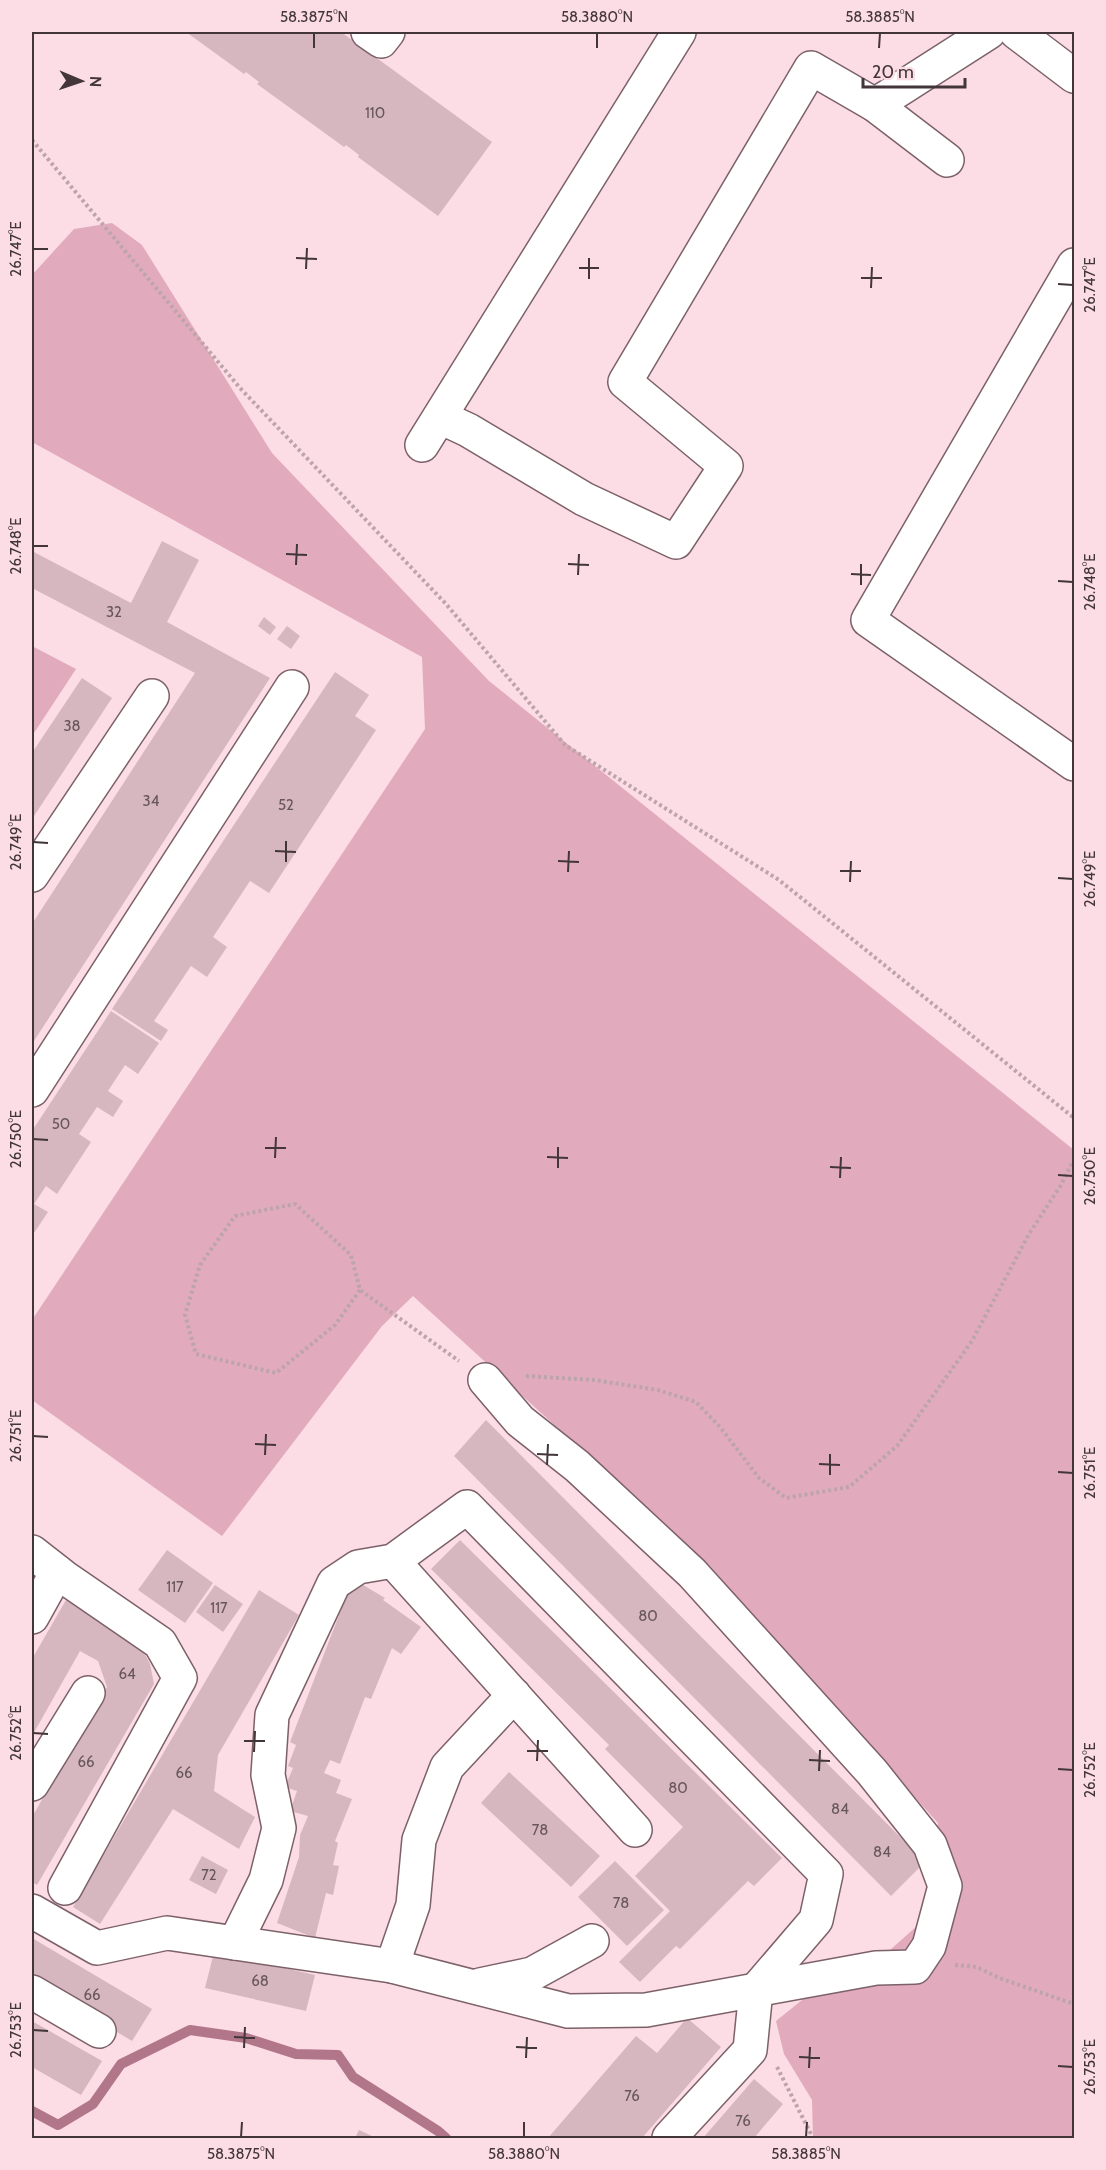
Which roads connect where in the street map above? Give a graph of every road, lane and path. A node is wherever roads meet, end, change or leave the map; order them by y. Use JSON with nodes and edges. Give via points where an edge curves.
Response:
{"nodes":[{"id":1,"x":368,"y":32,"type":"edge"},
{"id":2,"x":387,"y":32,"type":"edge"},
{"id":3,"x":679,"y":32,"type":"edge"},
{"id":4,"x":988,"y":32,"type":"edge"},
{"id":5,"x":1016,"y":32,"type":"edge"},
{"id":6,"x":1074,"y":76,"type":"edge"},
{"id":7,"x":875,"y":105,"type":"junction"},
{"id":8,"x":32,"y":140,"type":"edge"},
{"id":9,"x":947,"y":160,"type":"dead end"},
{"id":10,"x":1074,"y":265,"type":"edge"},
{"id":11,"x":440,"y":417,"type":"junction"},
{"id":12,"x":422,"y":445,"type":"dead end"},
{"id":13,"x":292,"y":687,"type":"dead end"},
{"id":14,"x":152,"y":696,"type":"dead end"},
{"id":15,"x":1074,"y":764,"type":"edge"},
{"id":16,"x":32,"y":875,"type":"edge"},
{"id":17,"x":32,"y":1090,"type":"edge"},
{"id":18,"x":1074,"y":1118,"type":"edge"},
{"id":19,"x":1074,"y":1159,"type":"edge"},
{"id":20,"x":360,"y":1290,"type":"junction"},
{"id":21,"x":485,"y":1380,"type":"junction"},
{"id":22,"x":44,"y":1562,"type":"edge"},
{"id":23,"x":393,"y":1562,"type":"junction"},
{"id":24,"x":32,"y":1617,"type":"edge"},
{"id":25,"x":88,"y":1693,"type":"dead end"},
{"id":26,"x":514,"y":1695,"type":"junction"},
{"id":27,"x":32,"y":1784,"type":"edge"},
{"id":28,"x":635,"y":1830,"type":"dead end"},
{"id":29,"x":65,"y":1888,"type":"dead end"},
{"id":30,"x":32,"y":1911,"type":"edge"},
{"id":31,"x":592,"y":1941,"type":"dead end"},
{"id":32,"x":235,"y":1943,"type":"junction"},
{"id":33,"x":392,"y":1966,"type":"junction"},
{"id":34,"x":915,"y":1967,"type":"junction"},
{"id":35,"x":472,"y":1986,"type":"junction"},
{"id":36,"x":756,"y":1989,"type":"junction"},
{"id":37,"x":32,"y":1992,"type":"edge"},
{"id":38,"x":1074,"y":2004,"type":"edge"},
{"id":39,"x":752,"y":2026,"type":"junction"},
{"id":40,"x":99,"y":2031,"type":"dead end"},
{"id":41,"x":669,"y":2139,"type":"edge"},
{"id":42,"x":813,"y":2139,"type":"edge"}],
"edges":[{"from":1,"to":2,"type":"lane","via":[[381,41]]},
{"from":3,"to":11,"type":"lane"},
{"from":4,"to":7,"type":"lane"},
{"from":5,"to":6,"type":"lane"},
{"from":7,"to":9,"type":"lane"},
{"from":7,"to":11,"type":"lane","via":[[811,68],[625,382],[726,466],[676,543],[584,499]]},
{"from":8,"to":18,"type":"path","via":[[240,388],[446,604],[565,745],[778,880]]},
{"from":10,"to":15,"type":"lane","via":[[868,620]]},
{"from":11,"to":12,"type":"lane"},
{"from":13,"to":17,"type":"lane"},
{"from":14,"to":16,"type":"lane"},
{"from":19,"to":21,"type":"path","via":[[972,1341],[897,1446],[849,1487],[786,1498],[759,1478],[696,1402],[658,1390],[594,1380],[515,1375]]},
{"from":20,"to":20,"type":"path","via":[[335,1325],[276,1373],[196,1354],[185,1315],[200,1265],[235,1216],[294,1204],[351,1255]]},
{"from":20,"to":21,"type":"path"},
{"from":21,"to":34,"type":"lane","via":[[520,1421],[577,1466],[692,1573],[872,1772],[930,1845],[945,1886],[929,1946]]},
{"from":22,"to":24,"type":"lane"},
{"from":22,"to":29,"type":"lane","via":[[160,1643],[180,1678]]},
{"from":23,"to":26,"type":"lane"},
{"from":23,"to":32,"type":"lane","via":[[358,1567],[334,1583],[272,1715],[268,1775],[279,1828],[266,1880]]},
{"from":23,"to":36,"type":"lane","via":[[466,1507],[826,1874],[816,1920]]},
{"from":25,"to":27,"type":"lane"},
{"from":26,"to":28,"type":"lane"},
{"from":26,"to":33,"type":"lane","via":[[447,1767],[419,1840],[413,1905]]},
{"from":30,"to":32,"type":"lane","via":[[97,1948],[167,1933]]},
{"from":31,"to":35,"type":"lane","via":[[532,1974]]},
{"from":32,"to":33,"type":"lane"},
{"from":33,"to":35,"type":"lane"},
{"from":34,"to":36,"type":"lane","via":[[876,1968]]},
{"from":34,"to":38,"type":"path","via":[[978,1967]]},
{"from":35,"to":36,"type":"lane","via":[[568,2011],[646,2010]]},
{"from":36,"to":39,"type":"lane"},
{"from":37,"to":40,"type":"lane"},
{"from":39,"to":41,"type":"lane","via":[[750,2050]]},
{"from":39,"to":42,"type":"path","via":[[783,2075]]}]}
